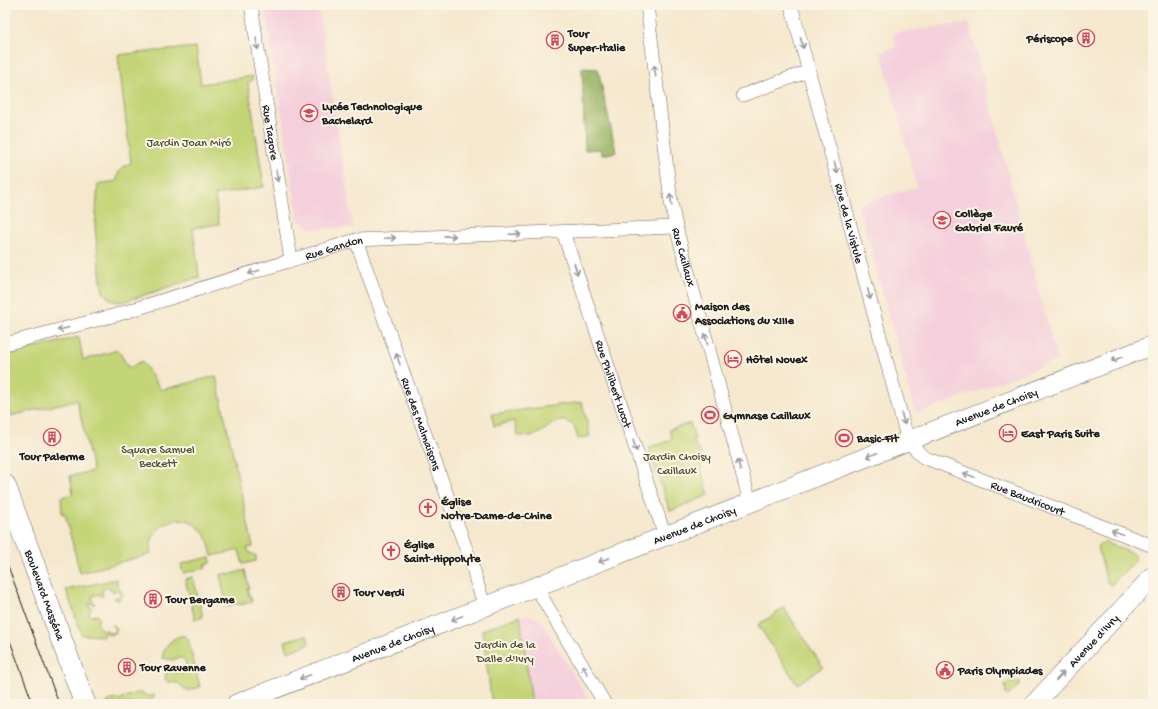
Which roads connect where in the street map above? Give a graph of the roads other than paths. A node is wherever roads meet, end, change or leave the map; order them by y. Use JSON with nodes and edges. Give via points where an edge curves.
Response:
{"nodes":[{"id":1,"x":251,"y":5,"type":"edge"},
{"id":2,"x":647,"y":5,"type":"edge"},
{"id":3,"x":791,"y":5,"type":"edge"},
{"id":4,"x":809,"y":71,"type":"junction"},
{"id":5,"x":744,"y":95,"type":"dead end"},
{"id":6,"x":676,"y":227,"type":"junction"},
{"id":7,"x":563,"y":232,"type":"junction"},
{"id":8,"x":356,"y":240,"type":"junction"},
{"id":9,"x":291,"y":260,"type":"junction"},
{"id":10,"x":5,"y":344,"type":"edge"},
{"id":11,"x":1153,"y":345,"type":"edge"},
{"id":12,"x":908,"y":441,"type":"junction"},
{"id":13,"x":5,"y":485,"type":"edge"},
{"id":14,"x":750,"y":502,"type":"junction"},
{"id":15,"x":5,"y":516,"type":"edge"},
{"id":16,"x":665,"y":536,"type":"junction"},
{"id":17,"x":1153,"y":546,"type":"edge"},
{"id":18,"x":1153,"y":576,"type":"edge"},
{"id":19,"x":536,"y":587,"type":"junction"},
{"id":20,"x":485,"y":607,"type":"junction"},
{"id":21,"x":73,"y":704,"type":"edge"},
{"id":22,"x":85,"y":704,"type":"edge"},
{"id":23,"x":236,"y":704,"type":"edge"},
{"id":24,"x":605,"y":704,"type":"edge"},
{"id":25,"x":1034,"y":704,"type":"edge"}],
"edges":[{"from":1,"to":9,"type":"street","name":"Rue Tagore","one_way":true},
{"from":6,"to":2,"type":"street","name":"Rue Caillaux","one_way":true},
{"from":3,"to":4,"type":"street","name":"Rue de la Vistule","one_way":true},
{"from":4,"to":5,"type":"street"},
{"from":4,"to":12,"type":"street","name":"Rue de la Vistule","one_way":true},
{"from":6,"to":7,"type":"street","name":"Rue Gandon"},
{"from":14,"to":6,"type":"street","name":"Rue Caillaux","one_way":true},
{"from":8,"to":7,"type":"street","name":"Rue Gandon","one_way":true},
{"from":7,"to":16,"type":"street","name":"Rue Philibert Lucot","one_way":true},
{"from":8,"to":9,"type":"street","name":"Rue Gandon"},
{"from":20,"to":8,"type":"street","name":"Rue des Malmaisons","one_way":true},
{"from":9,"to":10,"type":"street","name":"Rue Gandon","one_way":true,"via":[[116,315]]},
{"from":11,"to":12,"type":"main road","name":"Avenue de Choisy","one_way":true},
{"from":12,"to":14,"type":"main road","name":"Avenue de Choisy","one_way":true},
{"from":17,"to":12,"type":"street","name":"Rue Baudricourt","one_way":true,"via":[[922,457]]},
{"from":13,"to":22,"type":"main road","name":"Boulevard Masséna"},
{"from":14,"to":16,"type":"main road","name":"Avenue de Choisy"},
{"from":15,"to":21,"type":"main road","name":"Boulevard Masséna"},
{"from":16,"to":19,"type":"main road","name":"Avenue de Choisy","one_way":true},
{"from":25,"to":18,"type":"main road","name":"Avenue d'Ivry","one_way":true},
{"from":19,"to":20,"type":"main road","name":"Avenue de Choisy"},
{"from":24,"to":19,"type":"street","one_way":true},
{"from":20,"to":23,"type":"main road","name":"Avenue de Choisy","one_way":true}]}
